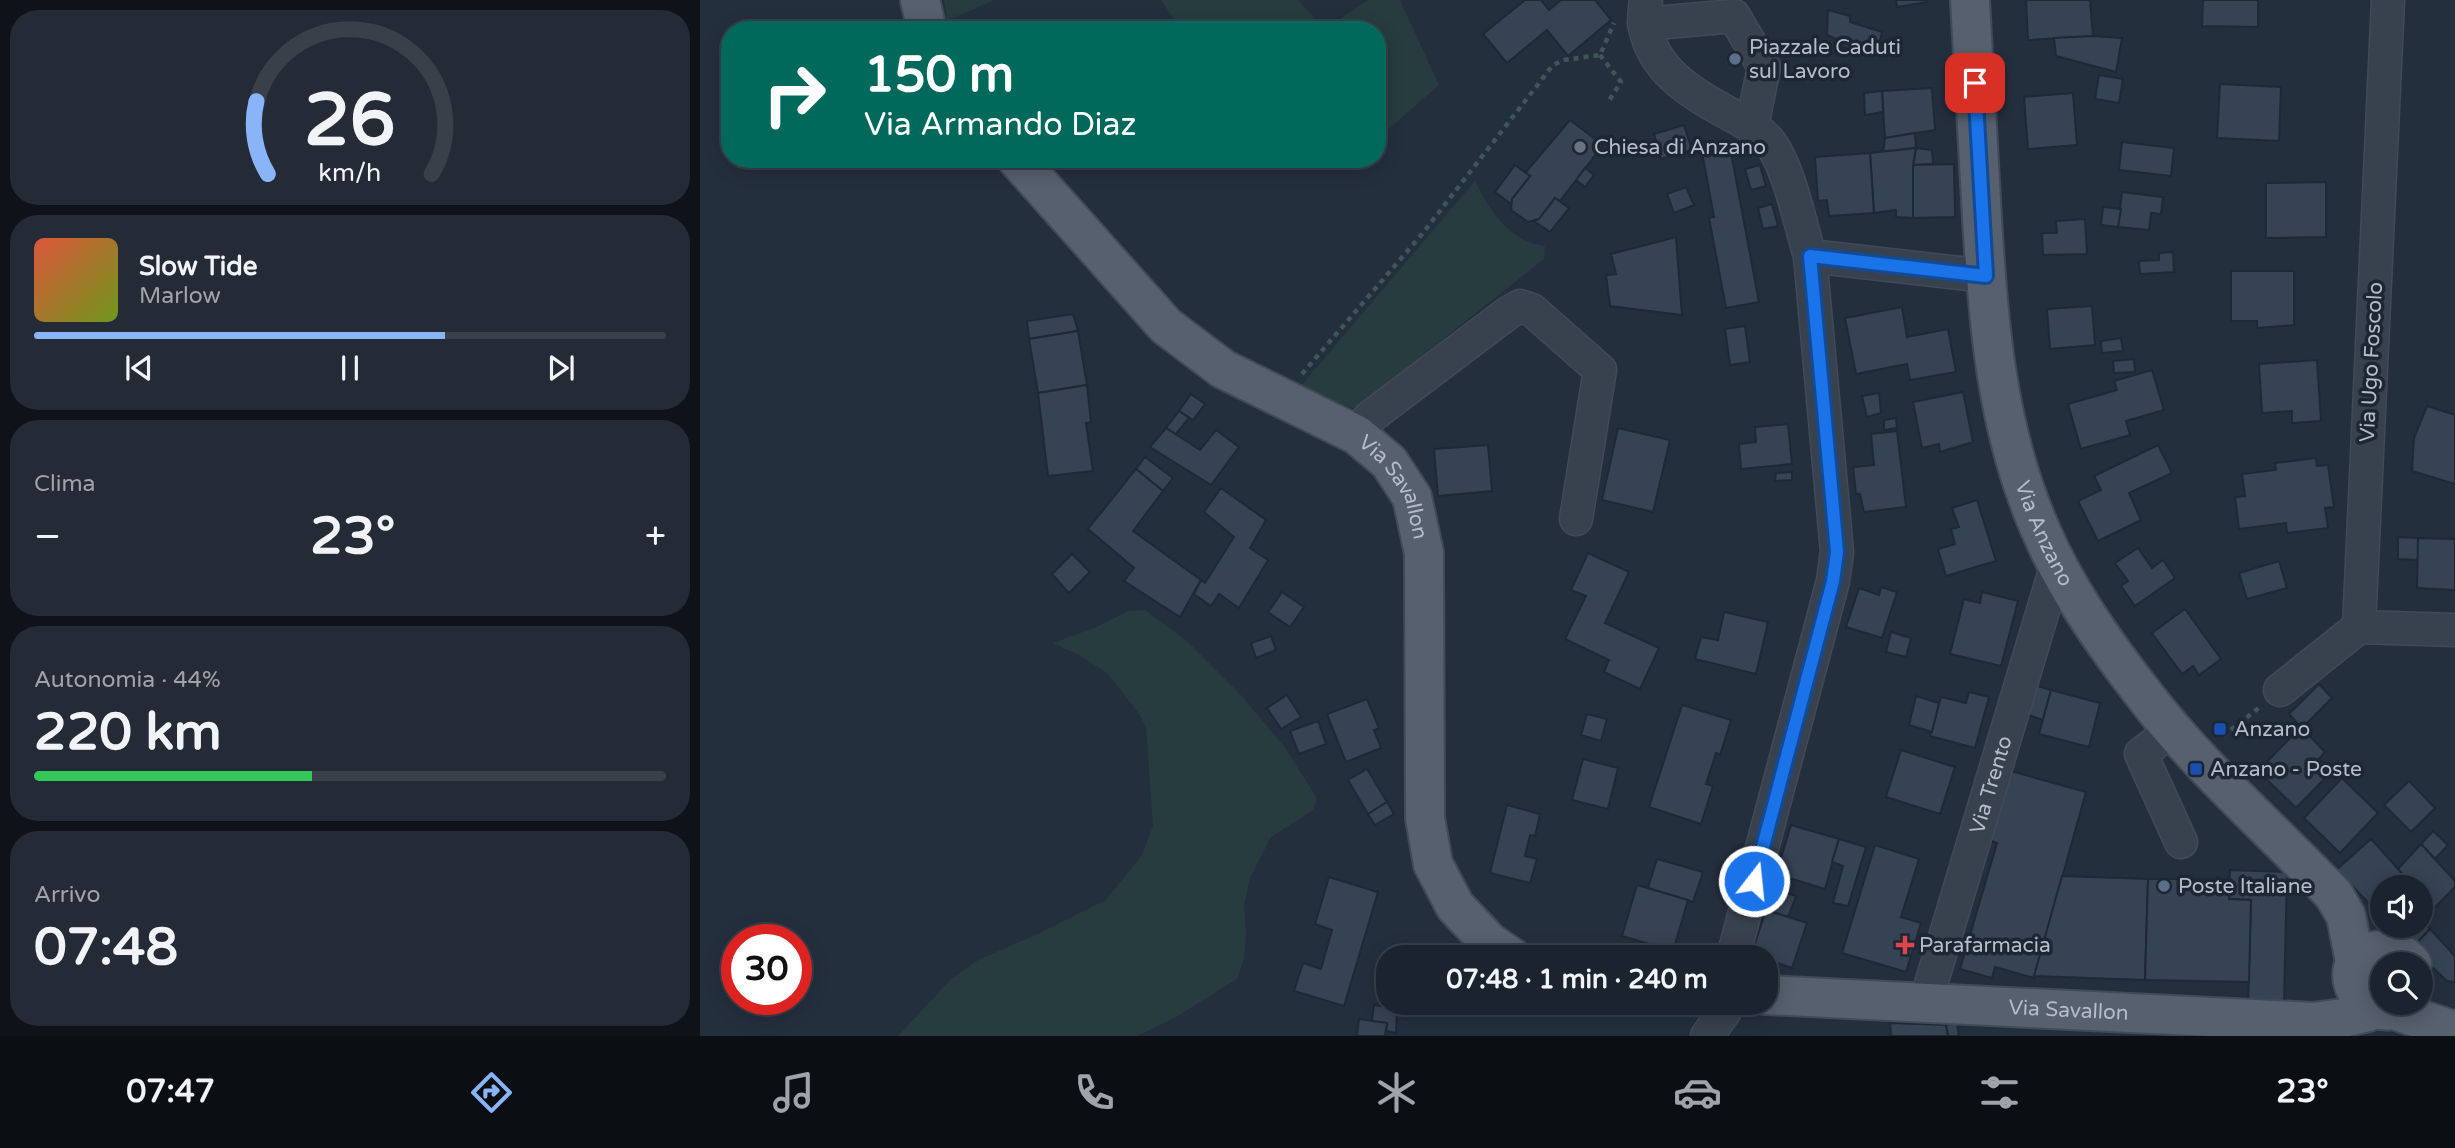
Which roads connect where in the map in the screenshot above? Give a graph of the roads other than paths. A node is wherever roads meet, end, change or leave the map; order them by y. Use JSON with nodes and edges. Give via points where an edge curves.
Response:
{"nodes":[{"id":1,"x":920,"y":0,"type":"edge"},
{"id":2,"x":1970,"y":0,"type":"edge"},
{"id":3,"x":2388,"y":0,"type":"edge"},
{"id":4,"x":1635,"y":15,"type":"edge"},
{"id":5,"x":925,"y":21,"type":"edge"},
{"id":6,"x":1752,"y":126,"type":"junction"},
{"id":7,"x":1025,"y":168,"type":"edge"},
{"id":8,"x":1810,"y":256,"type":"junction"},
{"id":9,"x":1986,"y":276,"type":"junction"},
{"id":10,"x":1357,"y":435,"type":"junction"},
{"id":11,"x":1576,"y":520,"type":"dead end"},
{"id":12,"x":2057,"y":564,"type":"junction"},
{"id":13,"x":2359,"y":627,"type":"junction"},
{"id":14,"x":2455,"y":630,"type":"edge"},
{"id":15,"x":2280,"y":690,"type":"road end"},
{"id":16,"x":2173,"y":729,"type":"junction"},
{"id":17,"x":2181,"y":842,"type":"dead end"},
{"id":18,"x":2334,"y":895,"type":"junction"},
{"id":19,"x":1493,"y":945,"type":"edge"},
{"id":20,"x":1736,"y":945,"type":"edge"},
{"id":21,"x":2396,"y":952,"type":"edge"},
{"id":22,"x":2370,"y":953,"type":"edge"},
{"id":23,"x":2354,"y":971,"type":"junction"},
{"id":24,"x":2433,"y":993,"type":"edge"},
{"id":25,"x":1778,"y":996,"type":"edge"},
{"id":26,"x":2370,"y":1001,"type":"edge"},
{"id":27,"x":1925,"y":1004,"type":"junction"},
{"id":28,"x":2370,"y":1013,"type":"edge"},
{"id":29,"x":1722,"y":1015,"type":"edge"},
{"id":30,"x":2410,"y":1015,"type":"edge"},
{"id":31,"x":2455,"y":1015,"type":"edge"},
{"id":32,"x":2282,"y":1019,"type":"junction"},
{"id":33,"x":2455,"y":1034,"type":"edge"},
{"id":34,"x":1707,"y":1036,"type":"edge"}],
"edges":[{"from":1,"to":5,"type":"main road"},
{"from":2,"to":9,"type":"main road","name":"Via Anzano"},
{"from":3,"to":13,"type":"street","name":"Via Ugo Foscolo"},
{"from":4,"to":6,"type":"street","via":[[1661,64],[1687,89]]},
{"from":4,"to":6,"type":"street","via":[[1734,16],[1764,67]]},
{"from":6,"to":8,"type":"street","via":[[1768,140],[1781,162]]},
{"from":7,"to":10,"type":"main road","name":"Via Savallon","via":[[1166,326],[1223,369]]},
{"from":8,"to":9,"type":"street"},
{"from":8,"to":20,"type":"street","via":[[1837,552],[1830,594]]},
{"from":9,"to":12,"type":"main road","name":"Via Anzano","via":[[2006,422],[2026,493]]},
{"from":10,"to":11,"type":"street","via":[[1369,418],[1508,313],[1520,306],[1532,310],[1600,370]]},
{"from":10,"to":19,"type":"main road","name":"Via Savallon","via":[[1389,462],[1412,497],[1424,554],[1425,818],[1433,864],[1455,906]]},
{"from":12,"to":16,"type":"main road","name":"Via Anzano","via":[[2118,661]]},
{"from":12,"to":27,"type":"street","name":"Via Trento"},
{"from":13,"to":14,"type":"street"},
{"from":13,"to":15,"type":"street"},
{"from":16,"to":17,"type":"street","via":[[2141,754]]},
{"from":16,"to":18,"type":"main road","name":"Via Anzano"},
{"from":18,"to":21,"type":"main road"},
{"from":18,"to":23,"type":"main road","name":"Via Anzano","via":[[2346,916]]},
{"from":22,"to":23,"type":"main road"},
{"from":23,"to":26,"type":"main road","name":"Via Anzano","via":[[2353,995]]},
{"from":23,"to":32,"type":"main road","via":[[2314,1005]]},
{"from":24,"to":31,"type":"main road"},
{"from":25,"to":27,"type":"main road","name":"Via Savallon"},
{"from":27,"to":32,"type":"main road","name":"Via Savallon"},
{"from":28,"to":32,"type":"main road","name":"Via Savallon","via":[[2314,1021]]},
{"from":29,"to":34,"type":"street"},
{"from":30,"to":33,"type":"main road"}]}
